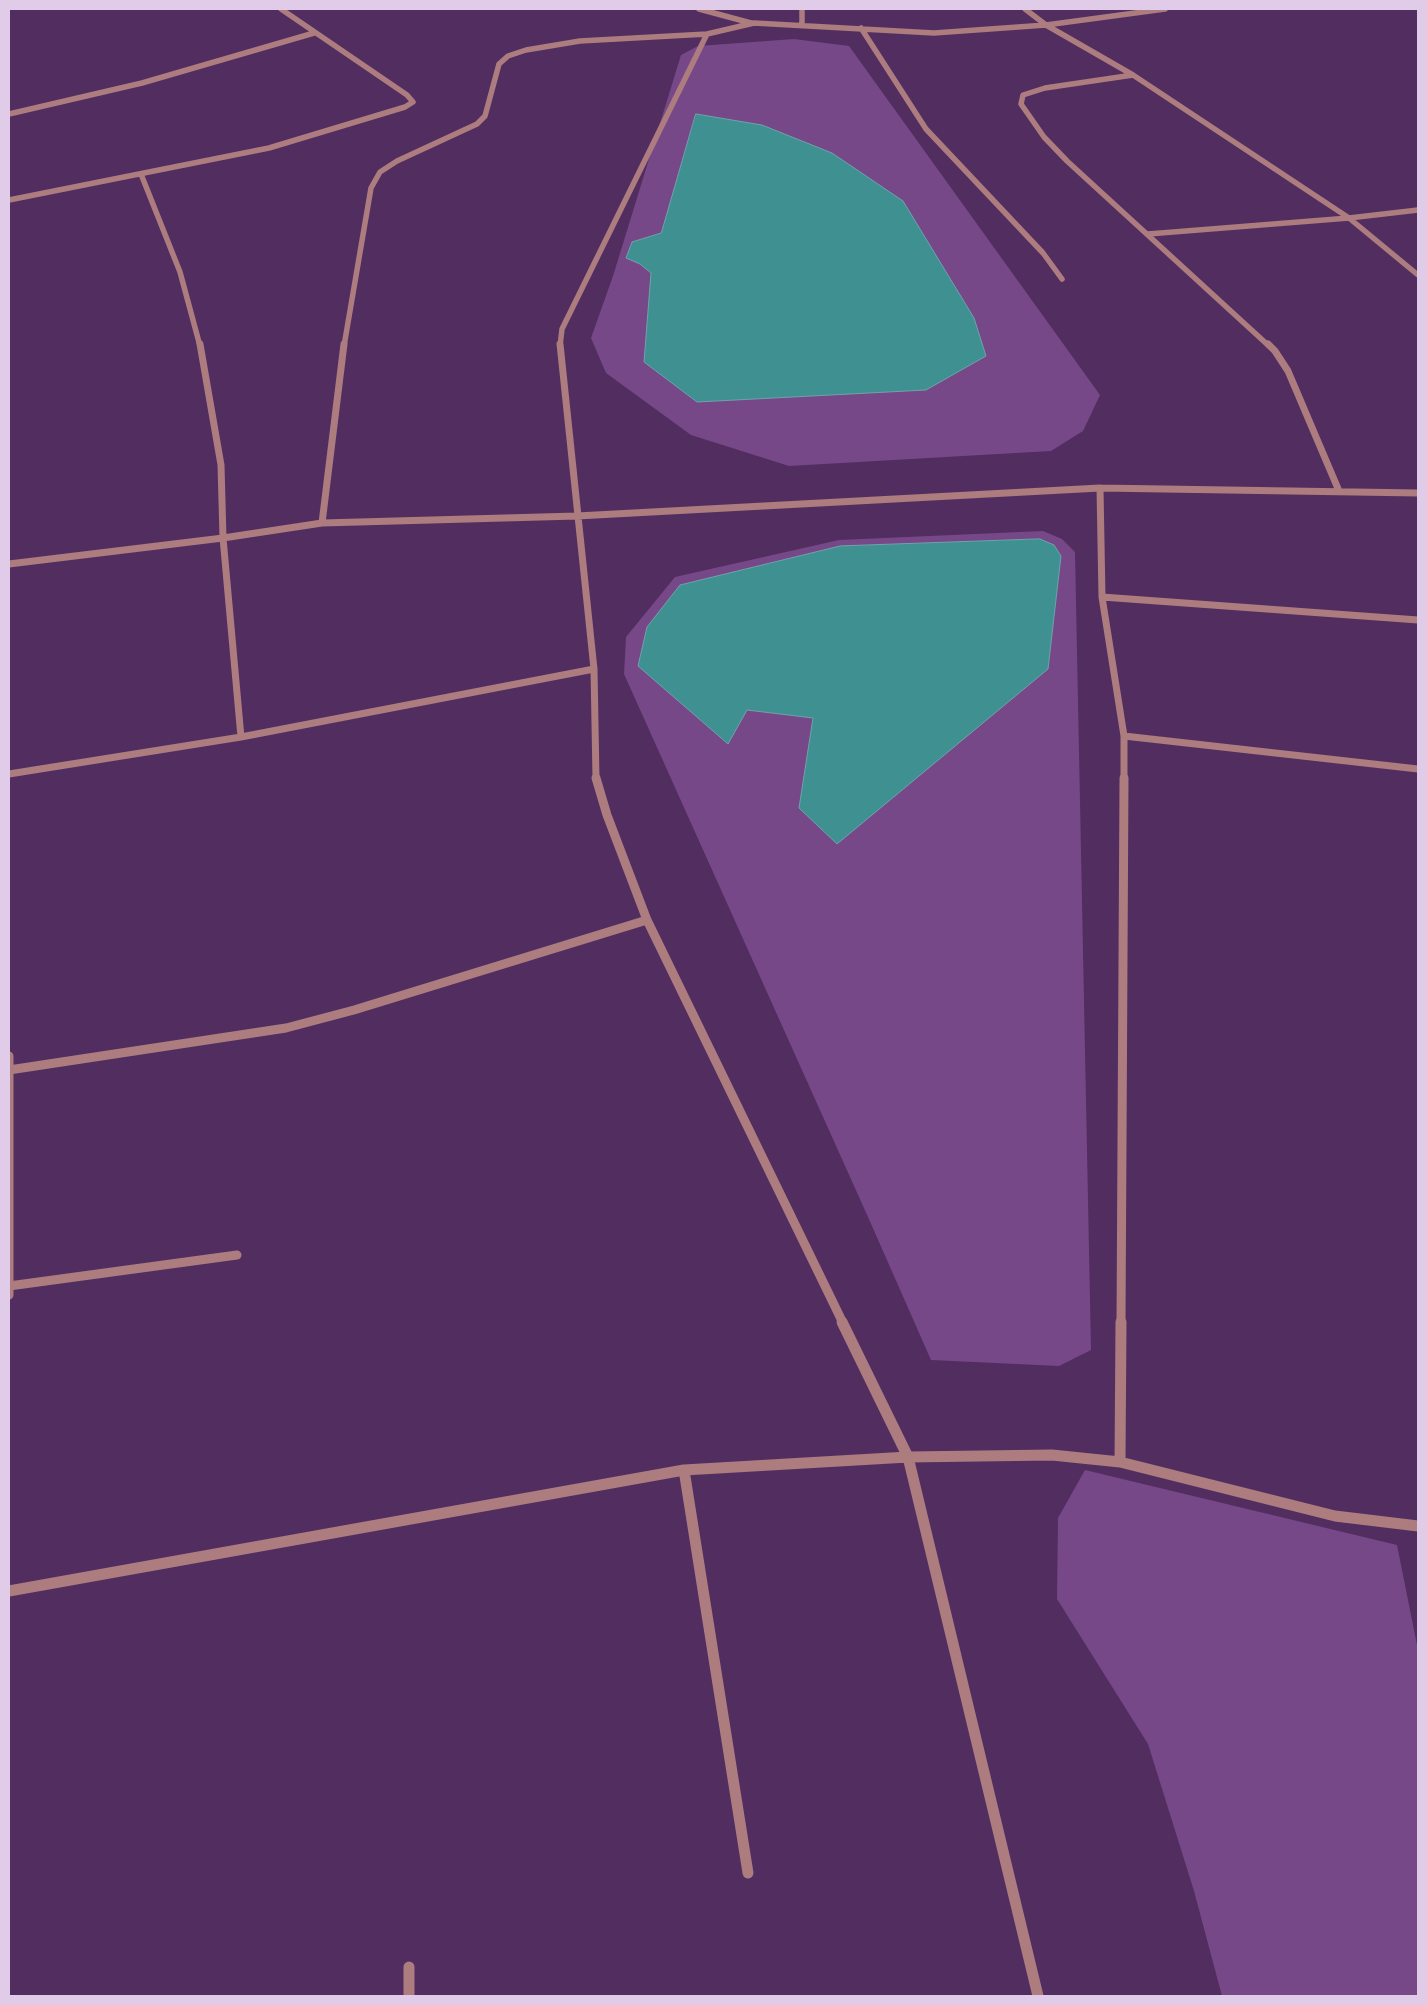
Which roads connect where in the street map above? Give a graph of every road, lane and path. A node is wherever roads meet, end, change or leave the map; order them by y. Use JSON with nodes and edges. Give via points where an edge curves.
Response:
{"nodes":[{"id":1,"x":281,"y":9,"type":"edge"},
{"id":2,"x":699,"y":9,"type":"edge"},
{"id":3,"x":802,"y":9,"type":"edge"},
{"id":4,"x":1025,"y":9,"type":"edge"},
{"id":5,"x":1165,"y":9,"type":"edge"},
{"id":6,"x":754,"y":23,"type":"junction"},
{"id":7,"x":802,"y":25,"type":"junction"},
{"id":8,"x":1046,"y":25,"type":"junction"},
{"id":9,"x":861,"y":28,"type":"junction"},
{"id":10,"x":314,"y":33,"type":"junction"},
{"id":11,"x":707,"y":34,"type":"junction"},
{"id":12,"x":1133,"y":75,"type":"junction"},
{"id":13,"x":9,"y":114,"type":"edge"},
{"id":14,"x":141,"y":174,"type":"junction"},
{"id":15,"x":9,"y":200,"type":"edge"},
{"id":16,"x":1418,"y":210,"type":"edge"},
{"id":17,"x":1349,"y":218,"type":"junction"},
{"id":18,"x":1148,"y":234,"type":"junction"},
{"id":19,"x":1418,"y":275,"type":"edge"},
{"id":20,"x":1062,"y":279,"type":"dead end"},
{"id":21,"x":1100,"y":488,"type":"junction"},
{"id":22,"x":1340,"y":491,"type":"junction"},
{"id":23,"x":1418,"y":493,"type":"edge"},
{"id":24,"x":577,"y":516,"type":"junction"},
{"id":25,"x":322,"y":523,"type":"junction"},
{"id":26,"x":223,"y":538,"type":"junction"},
{"id":27,"x":9,"y":564,"type":"edge"},
{"id":28,"x":1102,"y":597,"type":"junction"},
{"id":29,"x":1418,"y":620,"type":"edge"},
{"id":30,"x":594,"y":669,"type":"junction"},
{"id":31,"x":1124,"y":736,"type":"junction"},
{"id":32,"x":241,"y":737,"type":"junction"},
{"id":33,"x":1418,"y":769,"type":"edge"},
{"id":34,"x":9,"y":774,"type":"edge"},
{"id":35,"x":648,"y":920,"type":"junction"},
{"id":36,"x":9,"y":1056,"type":"edge"},
{"id":37,"x":9,"y":1070,"type":"edge"},
{"id":38,"x":237,"y":1254,"type":"dead end"},
{"id":39,"x":9,"y":1286,"type":"edge"},
{"id":40,"x":9,"y":1295,"type":"edge"},
{"id":41,"x":908,"y":1457,"type":"junction"},
{"id":42,"x":1120,"y":1462,"type":"junction"},
{"id":43,"x":684,"y":1470,"type":"junction"},
{"id":44,"x":1418,"y":1526,"type":"edge"},
{"id":45,"x":9,"y":1592,"type":"edge"},
{"id":46,"x":748,"y":1873,"type":"dead end"},
{"id":47,"x":409,"y":1967,"type":"dead end"},
{"id":48,"x":410,"y":1996,"type":"edge"},
{"id":49,"x":1038,"y":1996,"type":"edge"}],
"edges":[{"from":1,"to":10,"type":"street"},
{"from":2,"to":6,"type":"street"},
{"from":3,"to":7,"type":"street"},
{"from":4,"to":8,"type":"street"},
{"from":5,"to":8,"type":"street"},
{"from":6,"to":7,"type":"street"},
{"from":6,"to":11,"type":"street"},
{"from":7,"to":9,"type":"street"},
{"from":8,"to":9,"type":"street","via":[[934,33]]},
{"from":8,"to":12,"type":"street"},
{"from":9,"to":20,"type":"street","via":[[926,129],[1043,253]]},
{"from":10,"to":13,"type":"street","via":[[142,83]]},
{"from":10,"to":14,"type":"street","via":[[413,102],[277,145]]},
{"from":11,"to":24,"type":"street","via":[[562,329],[560,348]]},
{"from":11,"to":25,"type":"street","via":[[580,41],[508,56],[499,64],[485,116],[476,124],[380,172],[371,188],[345,334]]},
{"from":12,"to":17,"type":"street"},
{"from":12,"to":18,"type":"street","via":[[1045,88],[1023,95],[1021,104],[1067,161]]},
{"from":14,"to":15,"type":"street"},
{"from":14,"to":26,"type":"street","via":[[180,272],[204,360],[221,465]]},
{"from":16,"to":17,"type":"street"},
{"from":17,"to":18,"type":"street"},
{"from":17,"to":19,"type":"street"},
{"from":18,"to":22,"type":"street","via":[[1275,351],[1288,371]]},
{"from":21,"to":22,"type":"street"},
{"from":21,"to":24,"type":"street"},
{"from":21,"to":28,"type":"street"},
{"from":22,"to":23,"type":"street"},
{"from":24,"to":25,"type":"street"},
{"from":24,"to":30,"type":"street"},
{"from":25,"to":26,"type":"street"},
{"from":26,"to":27,"type":"street"},
{"from":26,"to":32,"type":"street"},
{"from":28,"to":29,"type":"street"},
{"from":28,"to":31,"type":"street"},
{"from":30,"to":32,"type":"street"},
{"from":30,"to":35,"type":"street","via":[[596,778]]},
{"from":31,"to":33,"type":"street"},
{"from":31,"to":42,"type":"street"},
{"from":32,"to":34,"type":"street"},
{"from":35,"to":37,"type":"street","via":[[286,1028]]},
{"from":35,"to":41,"type":"street"},
{"from":36,"to":37,"type":"street"},
{"from":37,"to":39,"type":"street"},
{"from":38,"to":39,"type":"street"},
{"from":39,"to":40,"type":"street"},
{"from":41,"to":42,"type":"street","via":[[1052,1455]]},
{"from":41,"to":43,"type":"street"},
{"from":41,"to":49,"type":"street"},
{"from":42,"to":44,"type":"street","via":[[1336,1516]]},
{"from":43,"to":45,"type":"street"},
{"from":43,"to":46,"type":"street"},
{"from":47,"to":48,"type":"street"}]}
